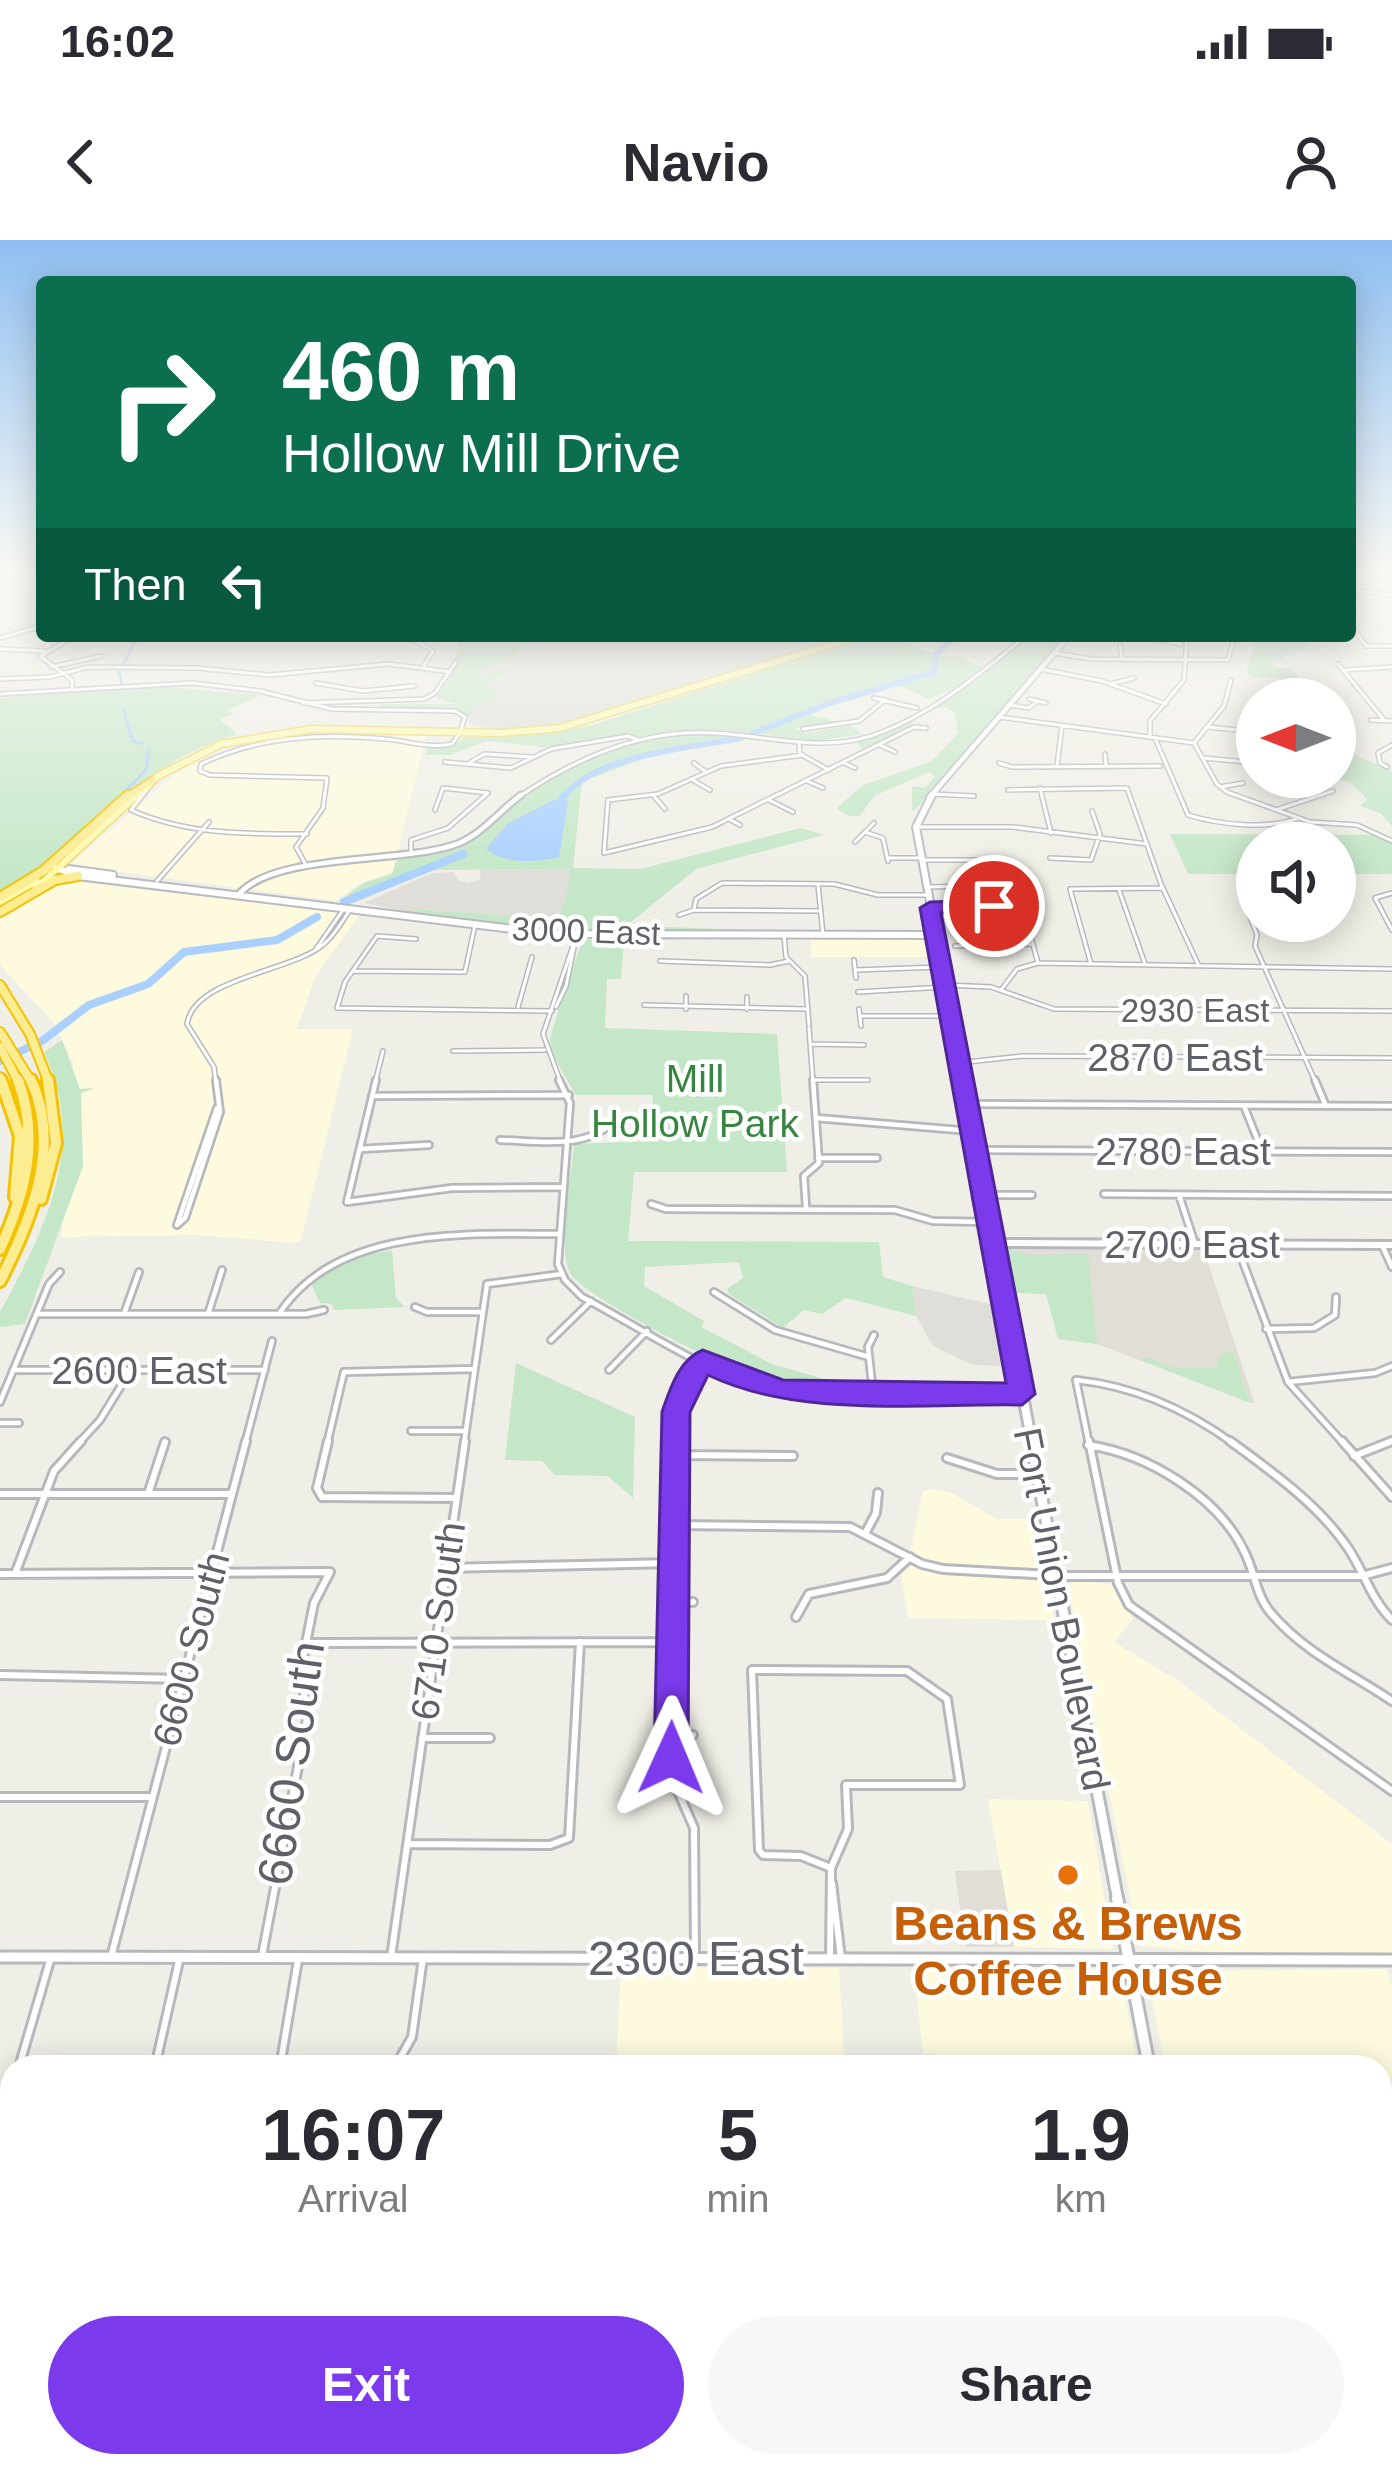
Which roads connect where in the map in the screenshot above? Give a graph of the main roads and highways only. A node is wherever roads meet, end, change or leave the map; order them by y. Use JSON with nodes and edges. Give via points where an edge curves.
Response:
{"nodes":[{"id":1,"x":733,"y":675,"type":"edge"},
{"id":2,"x":1035,"y":675,"type":"edge"},
{"id":3,"x":154,"y":780,"type":"junction"},
{"id":4,"x":56,"y":868,"type":"junction"},
{"id":5,"x":78,"y":876,"type":"junction"},
{"id":6,"x":38,"y":886,"type":"junction"},
{"id":7,"x":239,"y":894,"type":"junction"},
{"id":8,"x":0,"y":905,"type":"edge"},
{"id":9,"x":935,"y":935,"type":"junction"},
{"id":10,"x":0,"y":985,"type":"edge"},
{"id":11,"x":0,"y":1032,"type":"edge"},
{"id":12,"x":4,"y":1046,"type":"edge"},
{"id":13,"x":25,"y":1073,"type":"junction"},
{"id":14,"x":1,"y":1078,"type":"edge"},
{"id":15,"x":29,"y":1223,"type":"junction"},
{"id":16,"x":0,"y":1244,"type":"edge"},
{"id":17,"x":0,"y":1281,"type":"edge"},
{"id":18,"x":1147,"y":2055,"type":"edge"}],
"edges":[{"from":1,"to":3,"type":"main road","via":[[570,726],[269,733],[200,752]]},
{"from":2,"to":9,"type":"main road","name":"Fort Union Boulevard","via":[[932,794],[916,827]]},
{"from":3,"to":4,"type":"main road"},
{"from":3,"to":8,"type":"highway"},
{"from":4,"to":5,"type":"main road","name":"3000 East"},
{"from":4,"to":6,"type":"main road"},
{"from":4,"to":7,"type":"main road","name":"3000 East"},
{"from":4,"to":8,"type":"main road"},
{"from":5,"to":6,"type":"main road"},
{"from":5,"to":7,"type":"main road","name":"3000 East"},
{"from":5,"to":8,"type":"highway"},
{"from":6,"to":8,"type":"main road"},
{"from":7,"to":9,"type":"main road","name":"3000 East","via":[[576,937]]},
{"from":9,"to":18,"type":"main road","name":"Fort Union Boulevard"},
{"from":10,"to":15,"type":"highway","via":[[32,1036],[55,1100],[54,1152]]},
{"from":11,"to":12,"type":"highway"},
{"from":12,"to":13,"type":"highway"},
{"from":13,"to":15,"type":"highway","via":[[44,1105],[45,1151]]},
{"from":13,"to":16,"type":"highway","via":[[25,1190]]},
{"from":14,"to":16,"type":"highway","via":[[21,1155]]},
{"from":15,"to":17,"type":"highway"}]}
